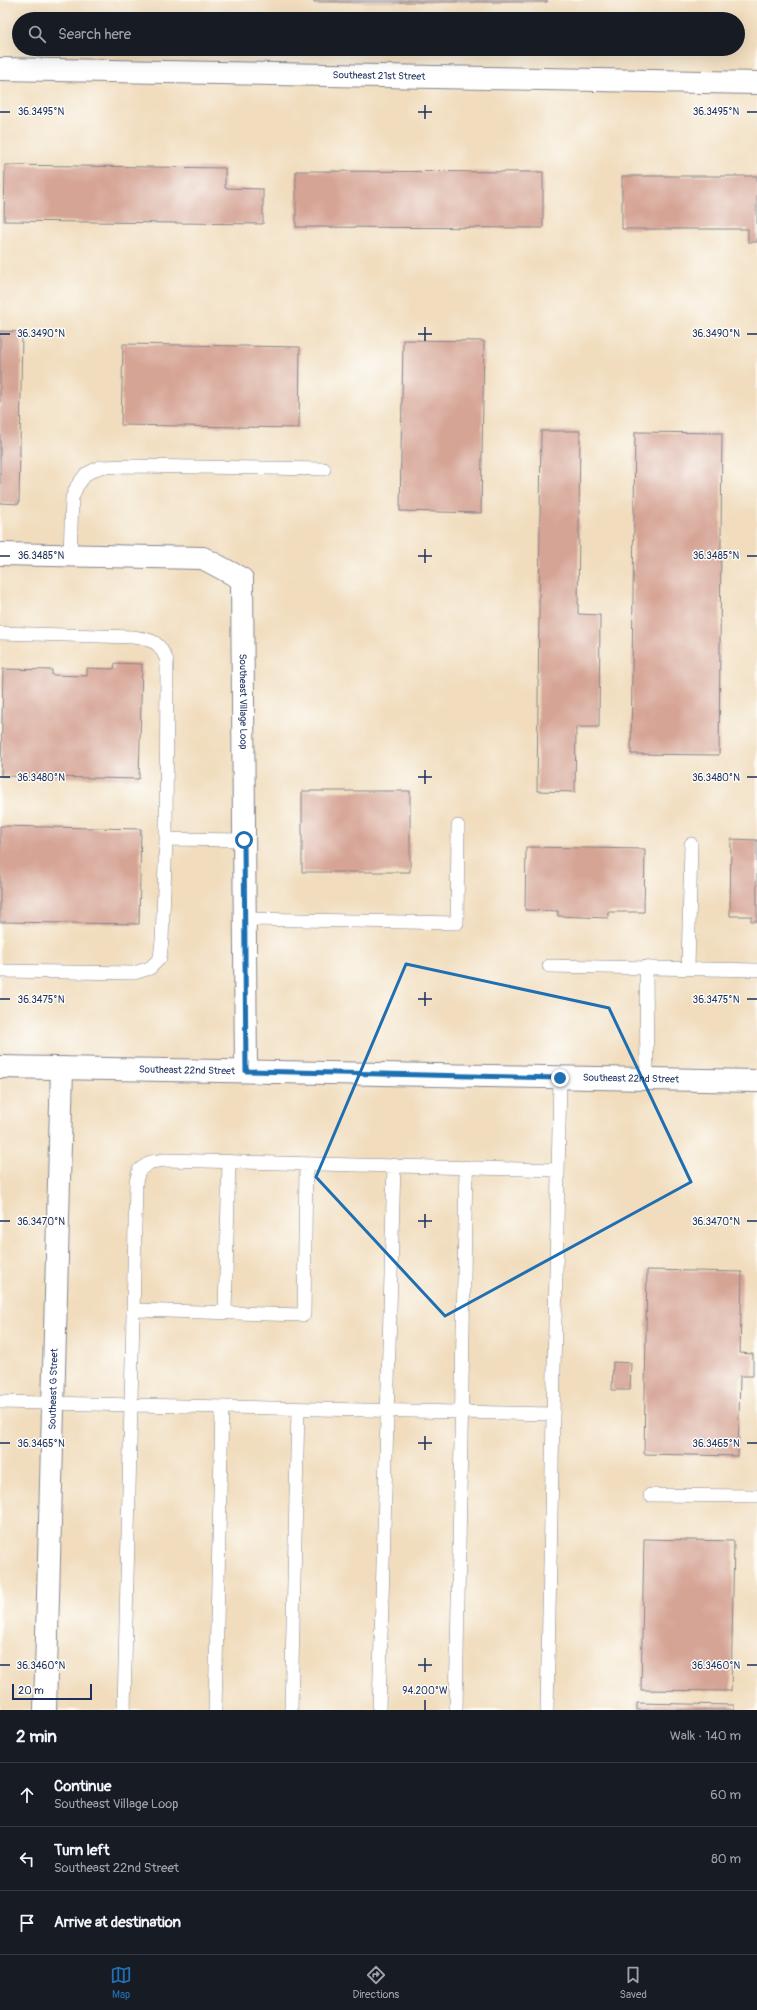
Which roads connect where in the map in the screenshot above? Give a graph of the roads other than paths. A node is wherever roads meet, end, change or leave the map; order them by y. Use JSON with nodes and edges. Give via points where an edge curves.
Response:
{"nodes":[{"id":1,"x":0,"y":69,"type":"edge"},
{"id":2,"x":757,"y":83,"type":"edge"},
{"id":3,"x":324,"y":469,"type":"dead end"},
{"id":4,"x":0,"y":554,"type":"edge"},
{"id":5,"x":70,"y":556,"type":"junction"},
{"id":6,"x":0,"y":633,"type":"edge"},
{"id":7,"x":458,"y":826,"type":"dead end"},
{"id":8,"x":166,"y":839,"type":"junction"},
{"id":9,"x":244,"y":840,"type":"junction"},
{"id":10,"x":691,"y":844,"type":"dead end"},
{"id":11,"x":245,"y":919,"type":"junction"},
{"id":12,"x":549,"y":966,"type":"dead end"},
{"id":13,"x":646,"y":968,"type":"junction"},
{"id":14,"x":688,"y":968,"type":"junction"},
{"id":15,"x":757,"y":970,"type":"edge"},
{"id":16,"x":0,"y":971,"type":"edge"},
{"id":17,"x":0,"y":1067,"type":"edge"},
{"id":18,"x":62,"y":1068,"type":"junction"},
{"id":19,"x":246,"y":1071,"type":"junction"},
{"id":20,"x":560,"y":1078,"type":"junction"},
{"id":21,"x":647,"y":1079,"type":"junction"},
{"id":22,"x":757,"y":1081,"type":"edge"},
{"id":23,"x":229,"y":1162,"type":"junction"},
{"id":24,"x":306,"y":1164,"type":"junction"},
{"id":25,"x":394,"y":1165,"type":"junction"},
{"id":26,"x":466,"y":1167,"type":"junction"},
{"id":27,"x":558,"y":1170,"type":"junction"},
{"id":28,"x":133,"y":1310,"type":"junction"},
{"id":29,"x":224,"y":1313,"type":"junction"},
{"id":30,"x":0,"y":1402,"type":"edge"},
{"id":31,"x":53,"y":1403,"type":"junction"},
{"id":32,"x":131,"y":1406,"type":"junction"},
{"id":33,"x":222,"y":1407,"type":"junction"},
{"id":34,"x":298,"y":1409,"type":"junction"},
{"id":35,"x":387,"y":1411,"type":"junction"},
{"id":36,"x":460,"y":1412,"type":"junction"},
{"id":37,"x":553,"y":1414,"type":"junction"},
{"id":38,"x":650,"y":1495,"type":"dead end"},
{"id":39,"x":757,"y":1496,"type":"edge"},
{"id":40,"x":45,"y":1710,"type":"edge"},
{"id":41,"x":124,"y":1710,"type":"edge"},
{"id":42,"x":215,"y":1710,"type":"edge"},
{"id":43,"x":291,"y":1710,"type":"edge"},
{"id":44,"x":379,"y":1710,"type":"edge"},
{"id":45,"x":456,"y":1710,"type":"edge"},
{"id":46,"x":547,"y":1710,"type":"edge"}],
"edges":[{"from":1,"to":2,"type":"street","name":"Southeast 21st Street"},
{"from":3,"to":5,"type":"lane","via":[[100,467],[86,474],[72,498]]},
{"from":4,"to":5,"type":"street","name":"Southeast Village Loop"},
{"from":5,"to":9,"type":"street","name":"Southeast Village Loop","via":[[203,558],[242,579]]},
{"from":6,"to":8,"type":"lane","via":[[133,637],[152,640],[162,648],[167,661]]},
{"from":7,"to":11,"type":"lane","via":[[457,923]]},
{"from":8,"to":9,"type":"lane"},
{"from":8,"to":16,"type":"lane","via":[[160,958],[150,968],[134,973]]},
{"from":9,"to":11,"type":"street","name":"Southeast Village Loop"},
{"from":10,"to":14,"type":"lane"},
{"from":11,"to":19,"type":"street","name":"Southeast Village Loop"},
{"from":12,"to":13,"type":"lane"},
{"from":13,"to":14,"type":"lane"},
{"from":13,"to":21,"type":"lane"},
{"from":14,"to":15,"type":"lane"},
{"from":17,"to":18,"type":"street","name":"Southeast 22nd Street"},
{"from":18,"to":19,"type":"street","name":"Southeast 22nd Street"},
{"from":18,"to":31,"type":"street","name":"Southeast G Street"},
{"from":19,"to":20,"type":"street","name":"Southeast 22nd Street"},
{"from":20,"to":21,"type":"street","name":"Southeast 22nd Street"},
{"from":20,"to":27,"type":"lane"},
{"from":21,"to":22,"type":"street","name":"Southeast 22nd Street"},
{"from":23,"to":24,"type":"lane"},
{"from":23,"to":28,"type":"lane","via":[[165,1160],[150,1162],[139,1170],[136,1182]]},
{"from":23,"to":29,"type":"lane"},
{"from":24,"to":25,"type":"lane"},
{"from":24,"to":29,"type":"lane","via":[[304,1316]]},
{"from":25,"to":26,"type":"lane"},
{"from":25,"to":35,"type":"lane"},
{"from":26,"to":27,"type":"lane"},
{"from":26,"to":36,"type":"lane"},
{"from":27,"to":37,"type":"lane"},
{"from":28,"to":29,"type":"lane"},
{"from":28,"to":32,"type":"lane"},
{"from":30,"to":31,"type":"lane"},
{"from":31,"to":32,"type":"lane"},
{"from":31,"to":40,"type":"street","name":"Southeast G Street"},
{"from":32,"to":33,"type":"lane"},
{"from":32,"to":41,"type":"lane"},
{"from":33,"to":34,"type":"lane"},
{"from":33,"to":42,"type":"lane"},
{"from":34,"to":35,"type":"lane"},
{"from":34,"to":43,"type":"lane"},
{"from":35,"to":36,"type":"lane"},
{"from":35,"to":44,"type":"lane"},
{"from":36,"to":37,"type":"lane"},
{"from":36,"to":45,"type":"lane"},
{"from":37,"to":46,"type":"lane"},
{"from":38,"to":39,"type":"lane"}]}
